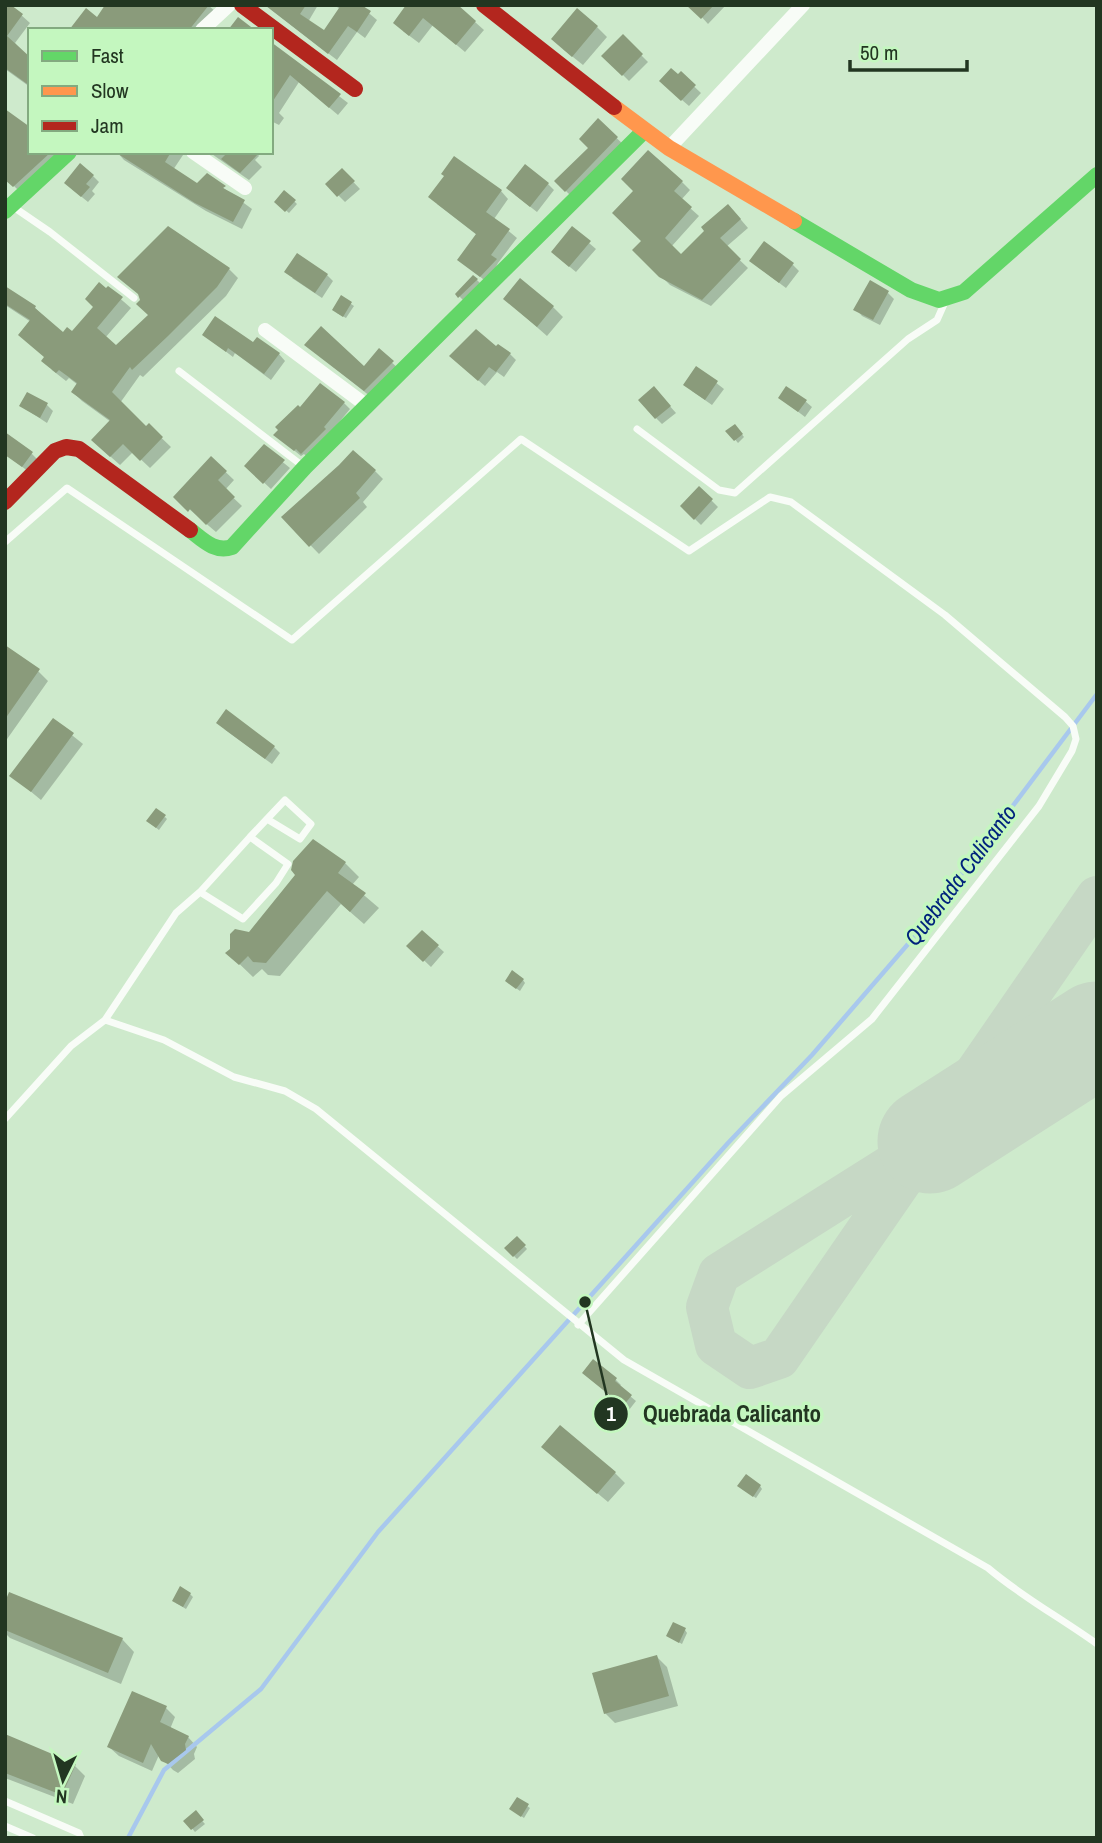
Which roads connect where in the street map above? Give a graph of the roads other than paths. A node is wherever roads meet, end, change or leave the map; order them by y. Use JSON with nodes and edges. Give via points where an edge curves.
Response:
{"nodes":[{"id":1,"x":229,"y":5,"type":"edge"},
{"id":2,"x":243,"y":5,"type":"edge"},
{"id":3,"x":484,"y":5,"type":"edge"},
{"id":4,"x":803,"y":5,"type":"edge"},
{"id":5,"x":204,"y":28,"type":"edge"},
{"id":6,"x":355,"y":89,"type":"dead end"},
{"id":7,"x":644,"y":131,"type":"junction"},
{"id":8,"x":669,"y":148,"type":"junction"},
{"id":9,"x":67,"y":154,"type":"edge"},
{"id":10,"x":195,"y":154,"type":"edge"},
{"id":11,"x":1097,"y":175,"type":"edge"},
{"id":12,"x":245,"y":188,"type":"dead end"},
{"id":13,"x":8,"y":208,"type":"edge"},
{"id":14,"x":134,"y":298,"type":"dead end"},
{"id":15,"x":946,"y":298,"type":"junction"},
{"id":16,"x":265,"y":330,"type":"dead end"},
{"id":17,"x":179,"y":371,"type":"dead end"},
{"id":18,"x":367,"y":406,"type":"junction"},
{"id":19,"x":637,"y":429,"type":"dead end"},
{"id":20,"x":305,"y":467,"type":"junction"},
{"id":21,"x":5,"y":502,"type":"edge"},
{"id":22,"x":5,"y":542,"type":"edge"},
{"id":23,"x":267,"y":819,"type":"junction"},
{"id":24,"x":250,"y":837,"type":"junction"},
{"id":25,"x":200,"y":892,"type":"junction"},
{"id":26,"x":105,"y":1020,"type":"junction"},
{"id":27,"x":5,"y":1119,"type":"edge"},
{"id":28,"x":578,"y":1324,"type":"junction"},
{"id":29,"x":1097,"y":1644,"type":"edge"},
{"id":30,"x":5,"y":1801,"type":"edge"},
{"id":31,"x":5,"y":1826,"type":"edge"},
{"id":32,"x":33,"y":1838,"type":"edge"},
{"id":33,"x":81,"y":1838,"type":"edge"}],
"edges":[{"from":1,"to":5,"type":"street"},
{"from":2,"to":6,"type":"street"},
{"from":3,"to":7,"type":"street"},
{"from":4,"to":8,"type":"street"},
{"from":7,"to":8,"type":"street"},
{"from":7,"to":18,"type":"street"},
{"from":8,"to":15,"type":"street","via":[[911,289],[939,300]]},
{"from":9,"to":13,"type":"street"},
{"from":10,"to":12,"type":"street"},
{"from":11,"to":15,"type":"street","via":[[964,292]]},
{"from":13,"to":14,"type":"lane","via":[[50,232]]},
{"from":15,"to":19,"type":"lane","via":[[937,320],[908,339],[735,493],[719,490]]},
{"from":16,"to":18,"type":"street"},
{"from":17,"to":20,"type":"lane"},
{"from":18,"to":20,"type":"street"},
{"from":20,"to":21,"type":"street","via":[[232,547],[223,550],[214,548],[79,449],[55,450]]},
{"from":22,"to":28,"type":"lane","via":[[68,488],[292,640],[521,439],[689,551],[770,497],[790,502],[945,615],[1073,726],[1076,739],[1072,751],[1040,806],[872,1019],[781,1096]]},
{"from":23,"to":23,"type":"lane","via":[[300,839],[312,824],[285,800]]},
{"from":23,"to":24,"type":"lane"},
{"from":24,"to":25,"type":"lane"},
{"from":24,"to":25,"type":"lane","via":[[288,864],[243,919]]},
{"from":25,"to":26,"type":"lane","via":[[176,914]]},
{"from":26,"to":27,"type":"lane","via":[[71,1046]]},
{"from":26,"to":28,"type":"lane","via":[[163,1040],[234,1077],[285,1091],[316,1109]]},
{"from":28,"to":29,"type":"lane","via":[[624,1360],[988,1568],[1016,1592]]},
{"from":30,"to":33,"type":"lane","via":[[65,1826]]},
{"from":31,"to":32,"type":"lane"}]}
